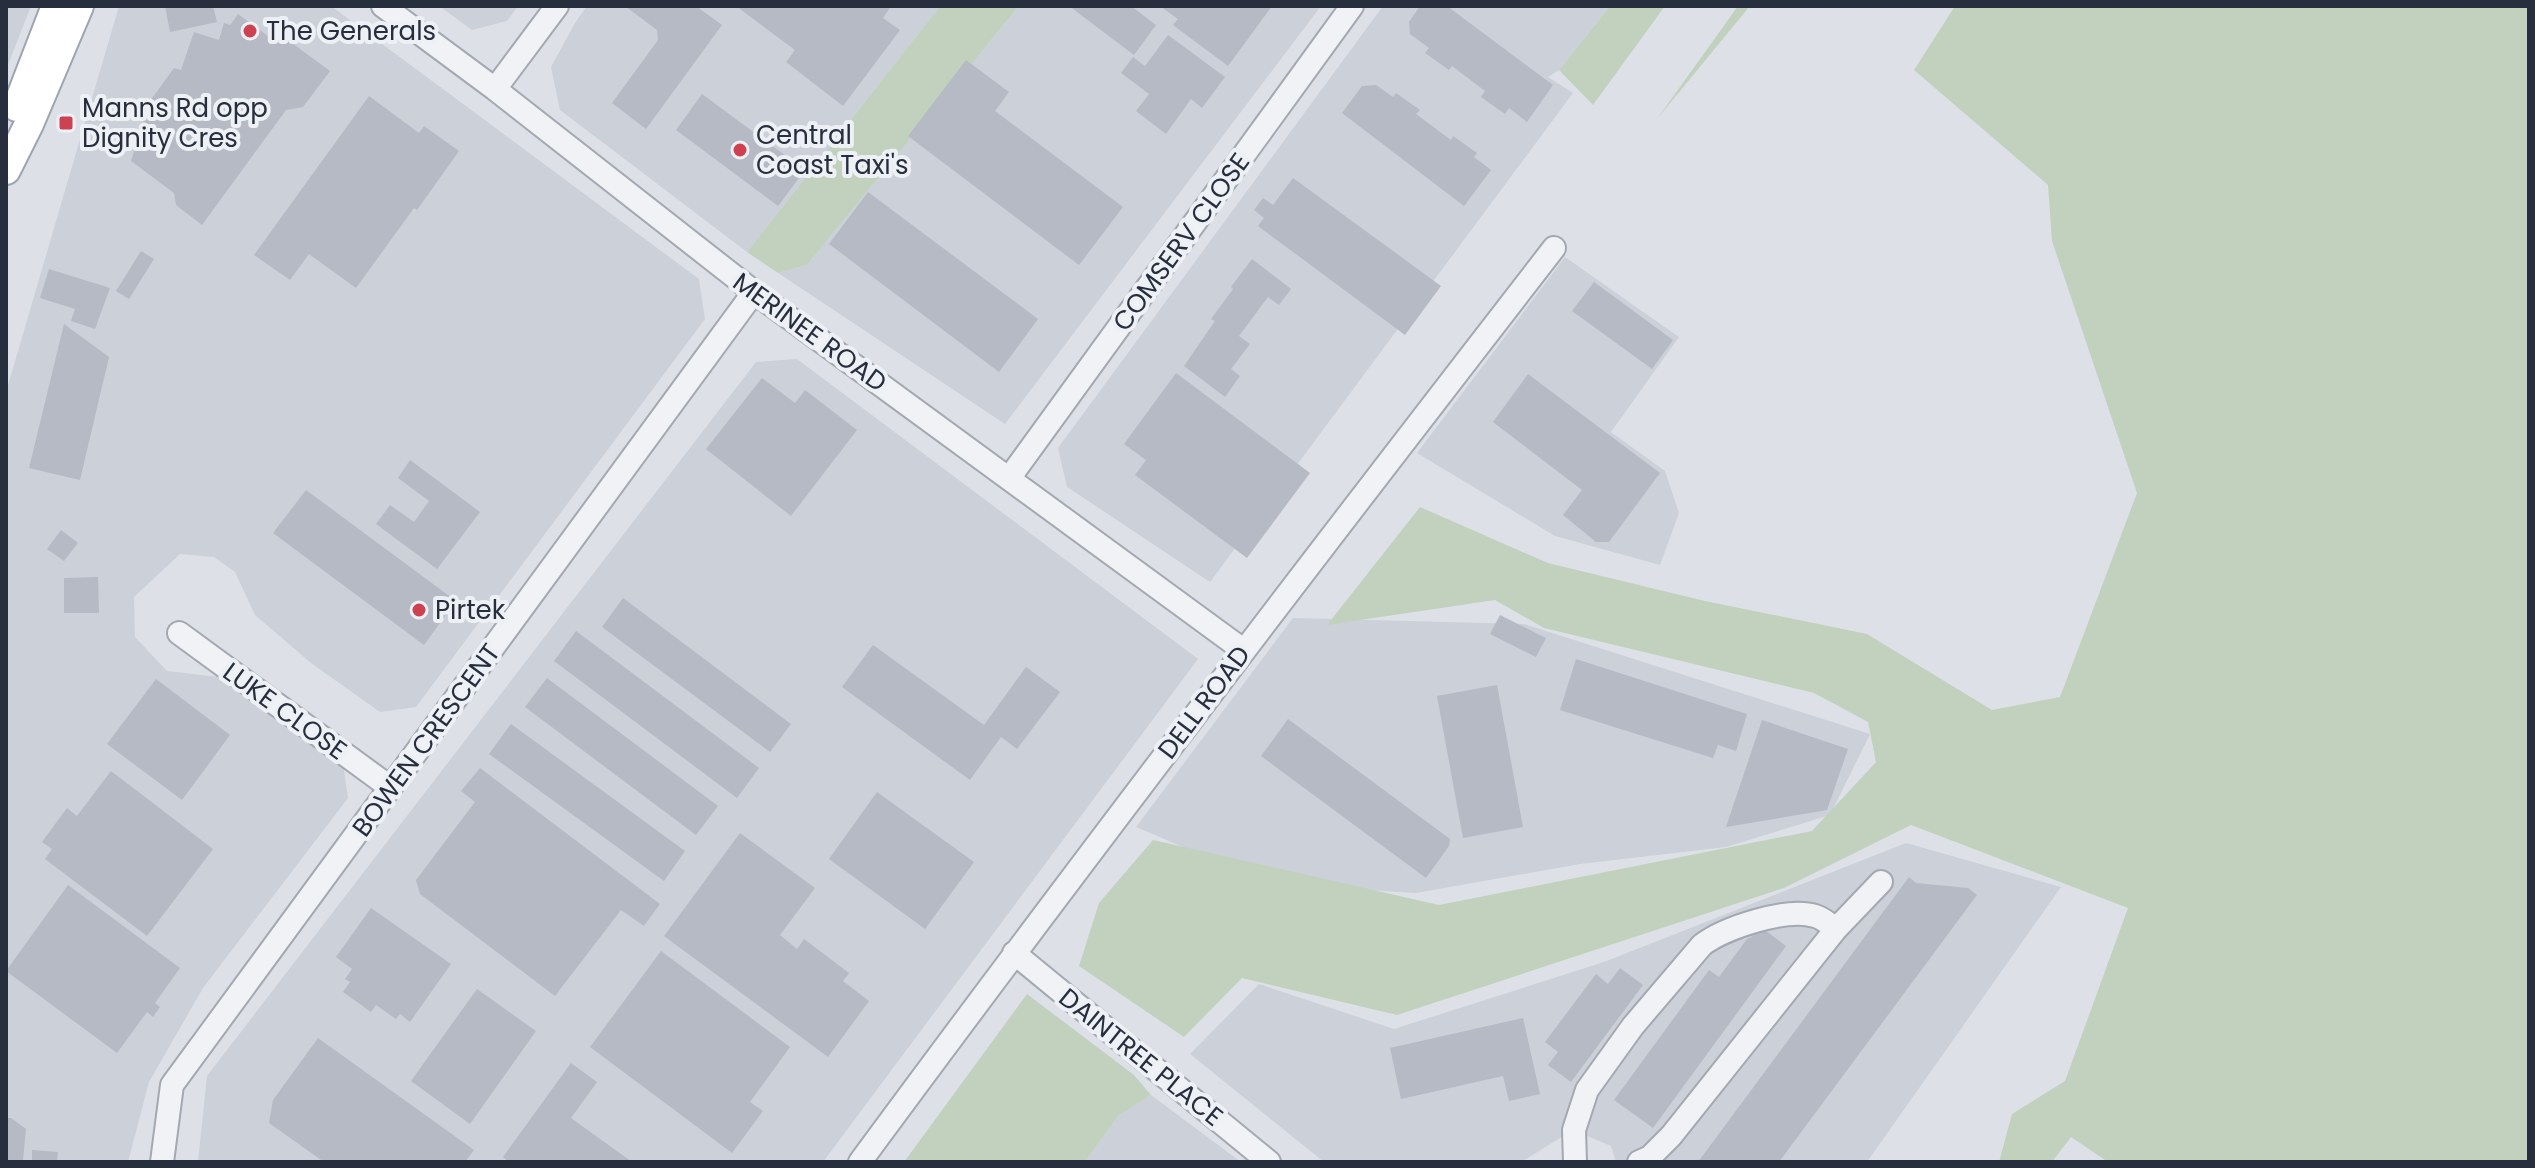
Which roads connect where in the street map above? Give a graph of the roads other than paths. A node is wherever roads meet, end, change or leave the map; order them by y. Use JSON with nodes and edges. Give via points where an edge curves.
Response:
{"nodes":[{"id":1,"x":56,"y":6,"type":"edge"},
{"id":2,"x":79,"y":6,"type":"edge"},
{"id":3,"x":383,"y":6,"type":"edge"},
{"id":4,"x":557,"y":6,"type":"edge"},
{"id":5,"x":1352,"y":6,"type":"edge"},
{"id":6,"x":495,"y":89,"type":"junction"},
{"id":7,"x":6,"y":146,"type":"edge"},
{"id":8,"x":6,"y":170,"type":"edge"},
{"id":9,"x":1554,"y":248,"type":"dead end"},
{"id":10,"x":754,"y":292,"type":"junction"},
{"id":11,"x":1010,"y":477,"type":"junction"},
{"id":12,"x":179,"y":633,"type":"dead end"},
{"id":13,"x":1243,"y":650,"type":"junction"},
{"id":14,"x":391,"y":788,"type":"junction"},
{"id":15,"x":1881,"y":882,"type":"dead end"},
{"id":16,"x":1836,"y":929,"type":"junction"},
{"id":17,"x":1014,"y":953,"type":"junction"},
{"id":18,"x":162,"y":1162,"type":"edge"},
{"id":19,"x":860,"y":1162,"type":"edge"},
{"id":20,"x":1269,"y":1162,"type":"edge"},
{"id":21,"x":1575,"y":1162,"type":"edge"},
{"id":22,"x":1639,"y":1162,"type":"edge"}],
"edges":[{"from":1,"to":7,"type":"main road"},
{"from":2,"to":8,"type":"main road"},
{"from":3,"to":6,"type":"street","name":"MERINEE ROAD"},
{"from":4,"to":6,"type":"street"},
{"from":5,"to":11,"type":"street","name":"COMSERV CLOSE"},
{"from":6,"to":10,"type":"street","name":"MERINEE ROAD"},
{"from":9,"to":13,"type":"street","name":"DELL ROAD"},
{"from":10,"to":11,"type":"street","name":"MERINEE ROAD"},
{"from":10,"to":14,"type":"street","name":"BOWEN CRESCENT"},
{"from":11,"to":13,"type":"street","name":"MERINEE ROAD"},
{"from":12,"to":14,"type":"street","name":"LUKE CLOSE"},
{"from":13,"to":17,"type":"street","name":"DELL ROAD"},
{"from":14,"to":18,"type":"street","name":"BOWEN CRESCENT","via":[[172,1085]]},
{"from":15,"to":16,"type":"street"},
{"from":16,"to":21,"type":"street","via":[[1821,918],[1802,914],[1740,926],[1702,945],[1587,1090],[1574,1130]]},
{"from":16,"to":22,"type":"street","via":[[1671,1136]]},
{"from":17,"to":19,"type":"street","name":"DELL ROAD"},
{"from":17,"to":20,"type":"street","name":"DAINTREE PLACE"}]}
